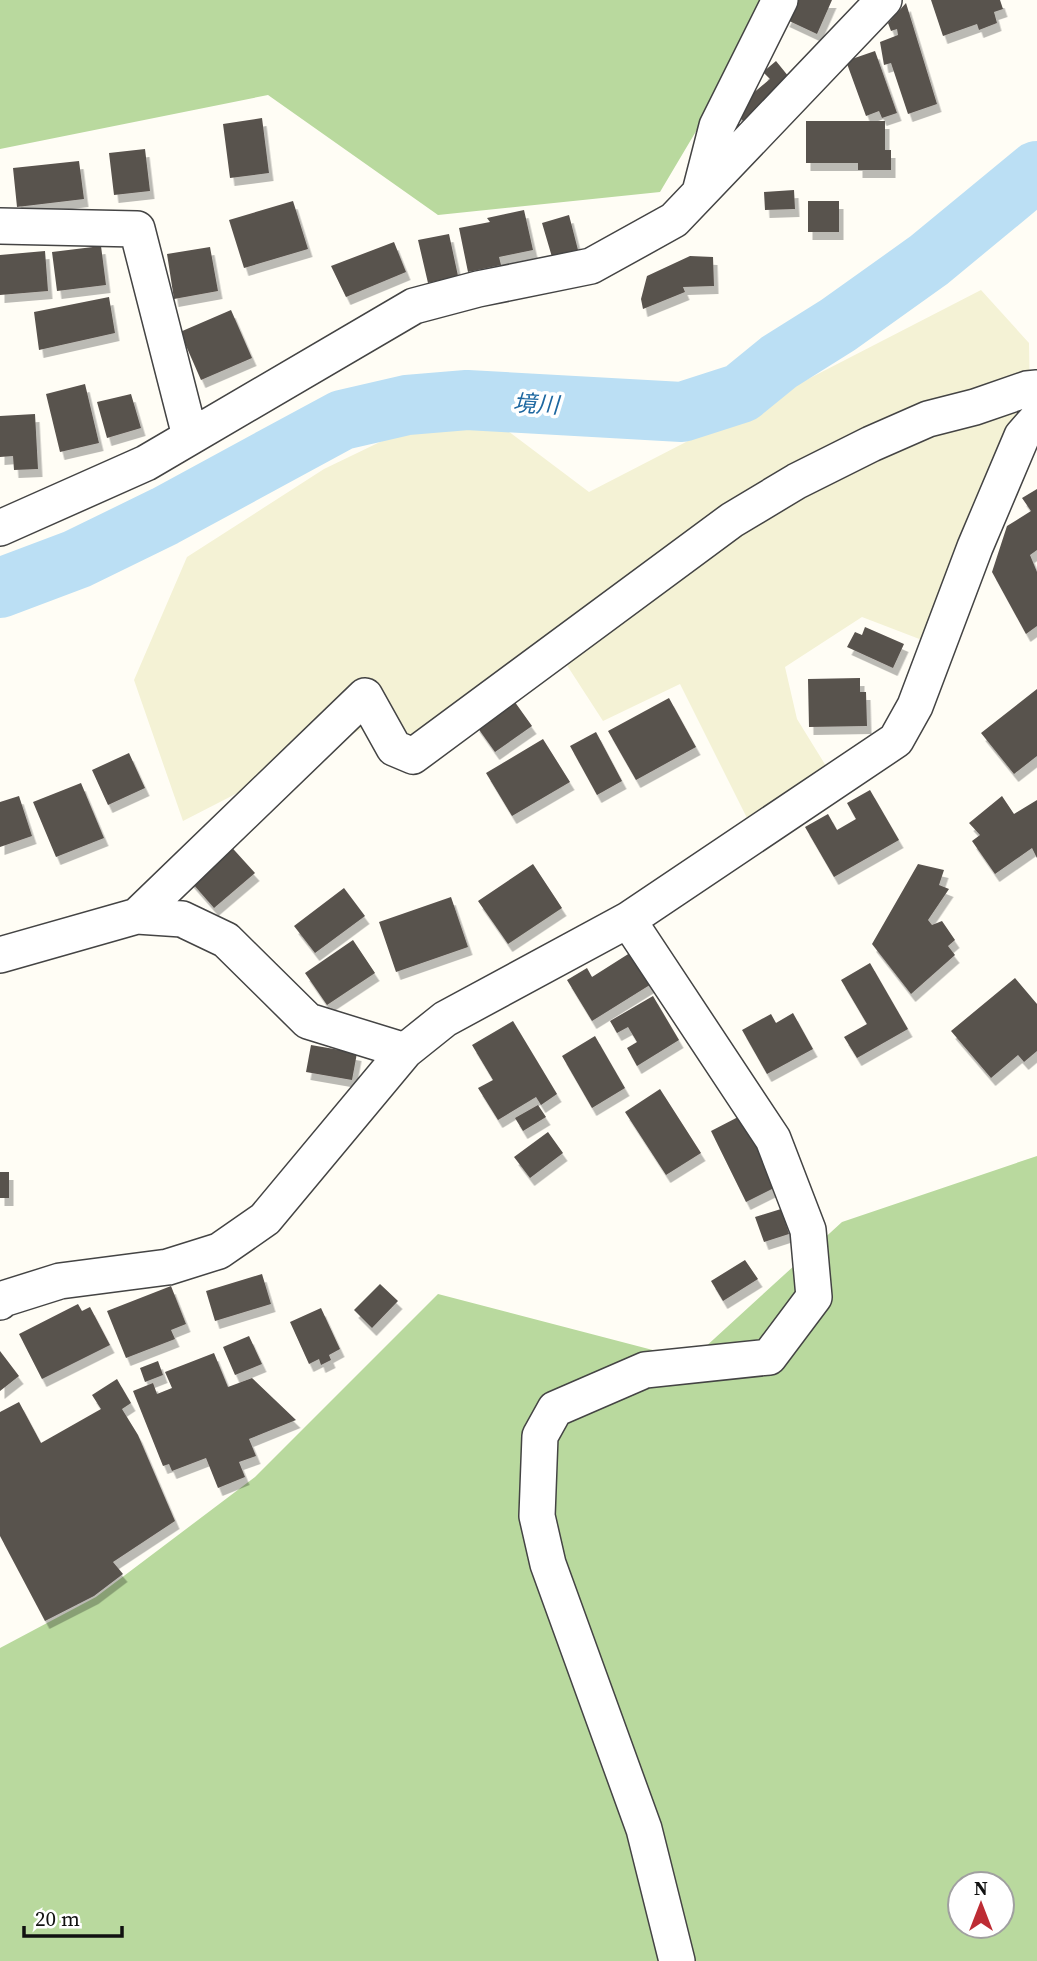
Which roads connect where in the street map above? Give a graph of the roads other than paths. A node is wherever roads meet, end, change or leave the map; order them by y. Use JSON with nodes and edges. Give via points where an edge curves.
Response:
{"nodes":[{"id":1,"x":779,"y":0,"type":"edge"},
{"id":2,"x":884,"y":0,"type":"edge"},
{"id":3,"x":700,"y":192,"type":"junction"},
{"id":4,"x":0,"y":226,"type":"edge"},
{"id":5,"x":1037,"y":388,"type":"edge"},
{"id":6,"x":1037,"y":419,"type":"edge"},
{"id":7,"x":190,"y":436,"type":"junction"},
{"id":8,"x":0,"y":528,"type":"edge"},
{"id":9,"x":137,"y":916,"type":"junction"},
{"id":10,"x":628,"y":920,"type":"junction"},
{"id":11,"x":0,"y":955,"type":"edge"},
{"id":12,"x":405,"y":1051,"type":"junction"},
{"id":13,"x":0,"y":1302,"type":"edge"},
{"id":14,"x":677,"y":1961,"type":"edge"}],
"edges":[{"from":1,"to":3,"type":"street","via":[[716,126]]},
{"from":2,"to":3,"type":"street"},
{"from":3,"to":7,"type":"street","via":[[674,220],[591,266],[414,306]]},
{"from":4,"to":7,"type":"street","via":[[137,229]]},
{"from":5,"to":9,"type":"street","via":[[928,419],[797,481],[732,520],[413,756],[394,748],[365,696]]},
{"from":6,"to":10,"type":"street","via":[[1022,436],[915,706],[896,740]]},
{"from":7,"to":8,"type":"street","via":[[146,463]]},
{"from":9,"to":11,"type":"street"},
{"from":9,"to":12,"type":"street","via":[[182,919],[226,940],[308,1021]]},
{"from":10,"to":12,"type":"street","via":[[445,1019]]},
{"from":10,"to":14,"type":"street","via":[[773,1139],[808,1230],[814,1297],[769,1357],[645,1370],[555,1409],[540,1436],[537,1516],[548,1564],[644,1829]]},
{"from":12,"to":13,"type":"street","via":[[265,1219],[219,1251],[167,1267],[60,1282]]}]}
